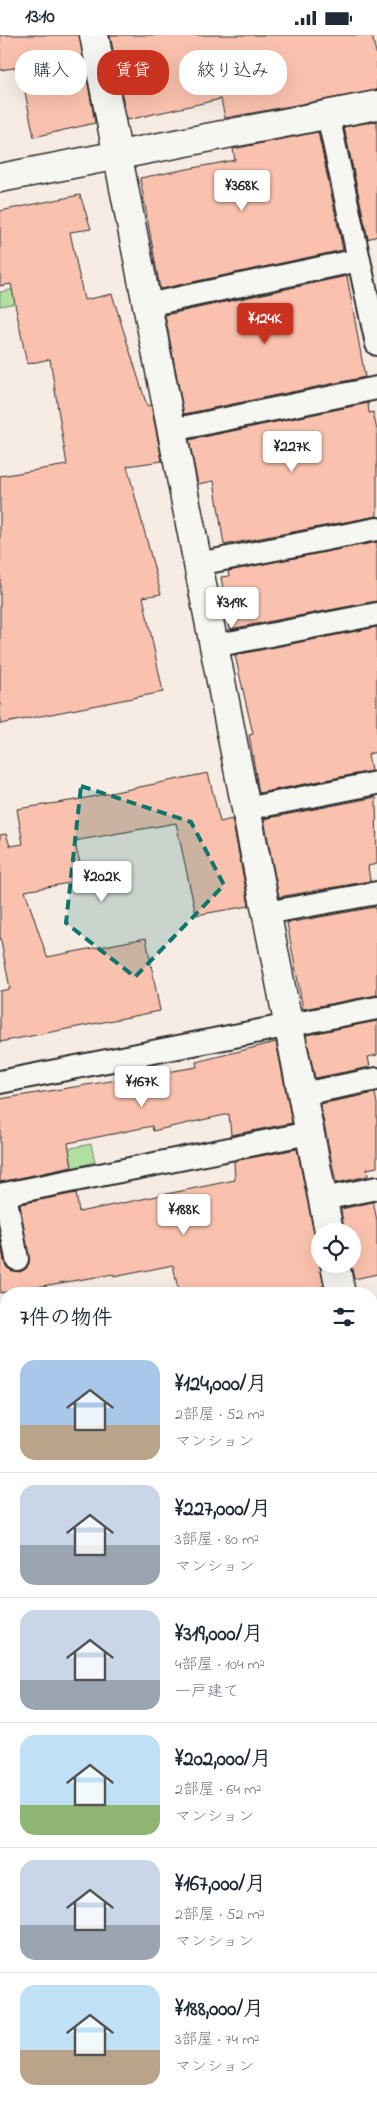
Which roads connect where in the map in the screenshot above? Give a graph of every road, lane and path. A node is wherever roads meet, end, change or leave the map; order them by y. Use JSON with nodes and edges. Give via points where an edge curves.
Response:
{"nodes":[{"id":1,"x":94,"y":35,"type":"edge"},
{"id":2,"x":377,"y":105,"type":"edge"},
{"id":3,"x":328,"y":115,"type":"junction"},
{"id":4,"x":118,"y":155,"type":"junction"},
{"id":5,"x":0,"y":178,"type":"edge"},
{"id":6,"x":359,"y":260,"type":"junction"},
{"id":7,"x":147,"y":305,"type":"junction"},
{"id":8,"x":377,"y":344,"type":"edge"},
{"id":9,"x":377,"y":388,"type":"edge"},
{"id":10,"x":172,"y":430,"type":"junction"},
{"id":11,"x":377,"y":529,"type":"edge"},
{"id":12,"x":198,"y":564,"type":"junction"},
{"id":13,"x":377,"y":614,"type":"edge"},
{"id":14,"x":214,"y":646,"type":"junction"},
{"id":15,"x":377,"y":783,"type":"edge"},
{"id":16,"x":246,"y":809,"type":"junction"},
{"id":17,"x":377,"y":893,"type":"edge"},
{"id":18,"x":266,"y":913,"type":"junction"},
{"id":19,"x":377,"y":1008,"type":"edge"},
{"id":20,"x":288,"y":1025,"type":"junction"},
{"id":21,"x":377,"y":1079,"type":"edge"},
{"id":22,"x":0,"y":1082,"type":"edge"},
{"id":23,"x":302,"y":1094,"type":"junction"},
{"id":24,"x":309,"y":1133,"type":"junction"},
{"id":25,"x":377,"y":1188,"type":"edge"},
{"id":26,"x":2,"y":1195,"type":"edge"},
{"id":27,"x":322,"y":1199,"type":"junction"},
{"id":28,"x":327,"y":1223,"type":"edge"},
{"id":29,"x":17,"y":1259,"type":"dead end"},
{"id":30,"x":337,"y":1273,"type":"edge"},
{"id":31,"x":340,"y":1287,"type":"edge"}],
"edges":[{"from":1,"to":4,"type":"street"},
{"from":2,"to":3,"type":"street"},
{"from":3,"to":4,"type":"street"},
{"from":3,"to":6,"type":"lane"},
{"from":4,"to":5,"type":"street"},
{"from":4,"to":7,"type":"street"},
{"from":6,"to":7,"type":"lane"},
{"from":6,"to":8,"type":"lane"},
{"from":7,"to":10,"type":"street"},
{"from":9,"to":10,"type":"lane"},
{"from":10,"to":12,"type":"street"},
{"from":11,"to":12,"type":"lane"},
{"from":12,"to":14,"type":"street"},
{"from":13,"to":14,"type":"lane"},
{"from":14,"to":16,"type":"street"},
{"from":15,"to":16,"type":"lane"},
{"from":16,"to":18,"type":"street"},
{"from":17,"to":18,"type":"lane"},
{"from":18,"to":20,"type":"street"},
{"from":19,"to":20,"type":"lane"},
{"from":20,"to":22,"type":"lane"},
{"from":20,"to":23,"type":"street"},
{"from":21,"to":23,"type":"lane"},
{"from":23,"to":24,"type":"street"},
{"from":24,"to":26,"type":"lane"},
{"from":24,"to":27,"type":"street"},
{"from":25,"to":27,"type":"lane"},
{"from":26,"to":29,"type":"lane"},
{"from":27,"to":28,"type":"street"},
{"from":30,"to":31,"type":"street"}]}
